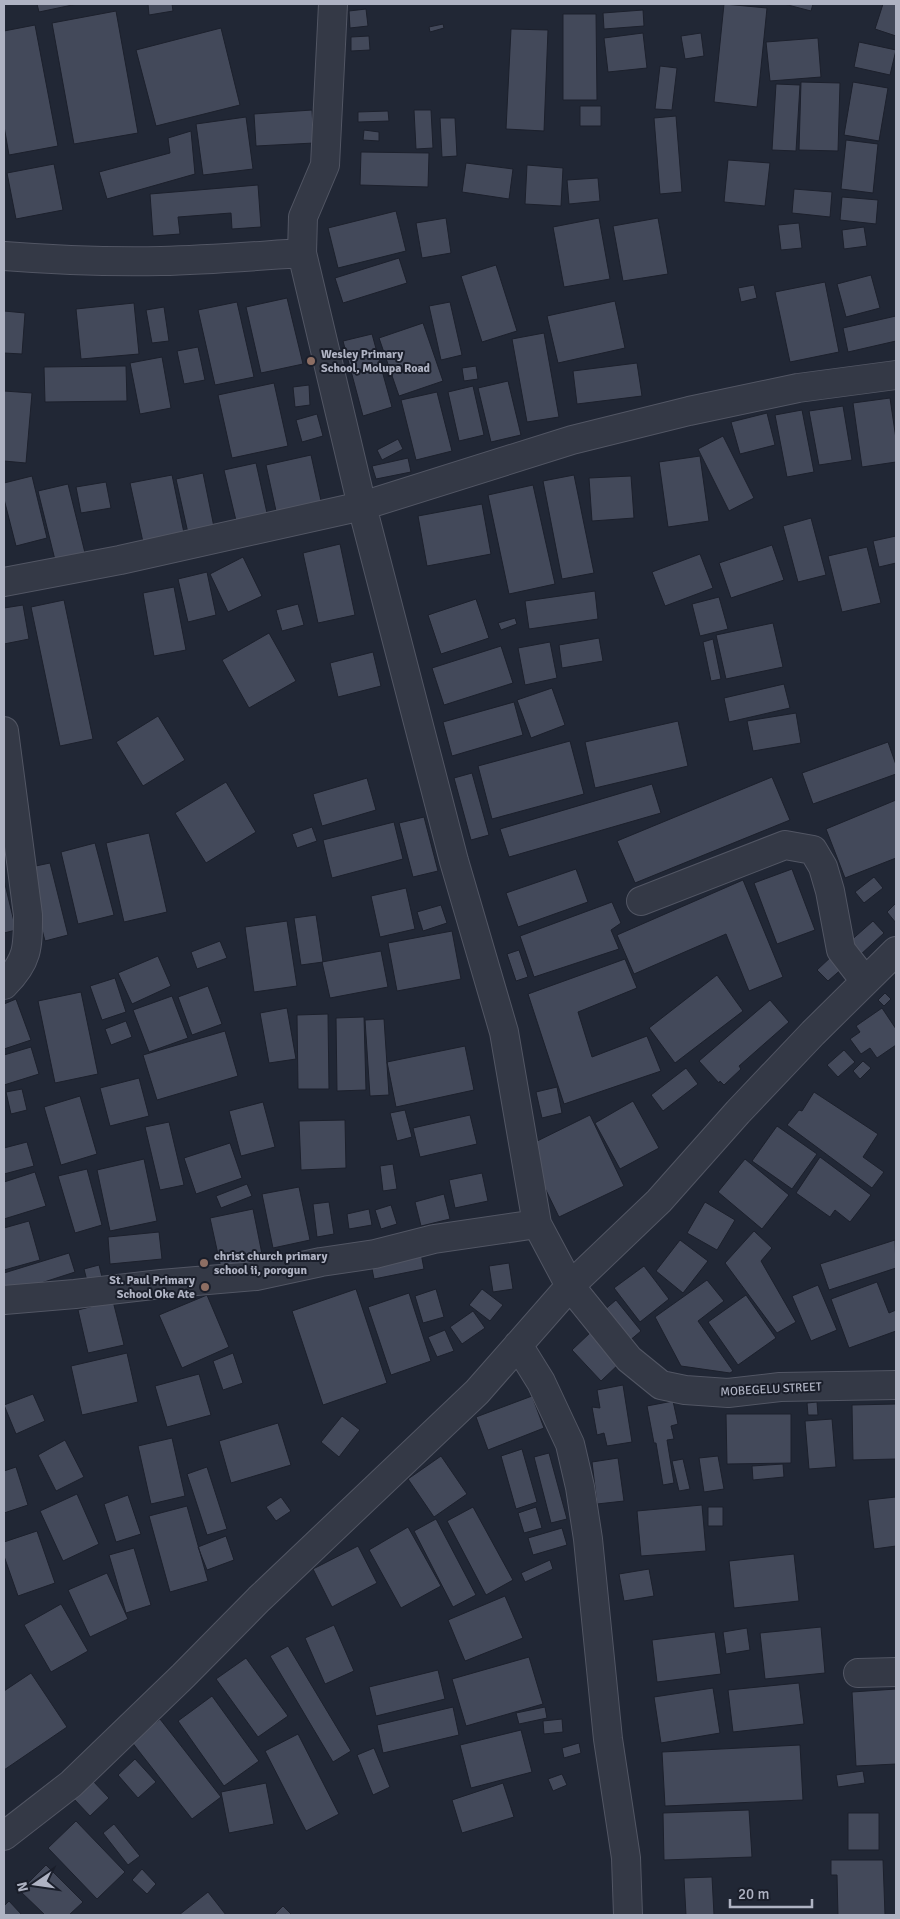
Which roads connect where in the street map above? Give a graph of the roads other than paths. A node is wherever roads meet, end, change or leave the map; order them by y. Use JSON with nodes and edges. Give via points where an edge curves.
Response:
{"nodes":[{"id":1,"x":333,"y":4,"type":"edge"},
{"id":2,"x":302,"y":253,"type":"junction"},
{"id":3,"x":4,"y":256,"type":"edge"},
{"id":4,"x":896,"y":375,"type":"edge"},
{"id":5,"x":362,"y":506,"type":"junction"},
{"id":6,"x":4,"y":582,"type":"edge"},
{"id":7,"x":4,"y":731,"type":"edge"},
{"id":8,"x":641,"y":901,"type":"dead end"},
{"id":9,"x":896,"y":951,"type":"edge"},
{"id":10,"x":864,"y":982,"type":"junction"},
{"id":11,"x":4,"y":985,"type":"edge"},
{"id":12,"x":537,"y":1224,"type":"junction"},
{"id":13,"x":570,"y":1286,"type":"junction"},
{"id":14,"x":4,"y":1300,"type":"edge"},
{"id":15,"x":518,"y":1345,"type":"junction"},
{"id":16,"x":896,"y":1384,"type":"edge"},
{"id":17,"x":896,"y":1672,"type":"edge"},
{"id":18,"x":858,"y":1673,"type":"dead end"},
{"id":19,"x":6,"y":1829,"type":"edge"},
{"id":20,"x":628,"y":1915,"type":"edge"}],
"edges":[{"from":1,"to":2,"type":"street","name":"MOBEGELU STREET","via":[[325,165],[303,217]]},
{"from":2,"to":3,"type":"street","via":[[160,261]]},
{"from":2,"to":5,"type":"street","name":"MOBEGELU STREET"},
{"from":4,"to":5,"type":"street","via":[[798,388],[689,411],[572,440]]},
{"from":5,"to":6,"type":"street","via":[[120,560]]},
{"from":5,"to":12,"type":"street","name":"MOBEGELU STREET","via":[[454,862],[504,1032]]},
{"from":7,"to":11,"type":"street","via":[[28,915],[28,944],[20,965]]},
{"from":8,"to":10,"type":"street","via":[[786,845],[813,850],[823,867],[830,891],[841,950]]},
{"from":9,"to":10,"type":"street"},
{"from":10,"to":13,"type":"street","via":[[738,1112],[659,1201]]},
{"from":12,"to":13,"type":"street","name":"MOBEGELU STREET"},
{"from":12,"to":14,"type":"street","via":[[434,1239],[375,1254],[256,1276]]},
{"from":13,"to":15,"type":"street"},
{"from":13,"to":16,"type":"street","name":"MOBEGELU STREET","via":[[629,1359],[661,1385],[728,1393],[780,1386]]},
{"from":15,"to":19,"type":"street","via":[[477,1392],[259,1599],[71,1784]]},
{"from":15,"to":20,"type":"street","via":[[541,1382],[570,1444],[580,1487],[608,1739],[626,1858]]},
{"from":17,"to":18,"type":"street"}]}
